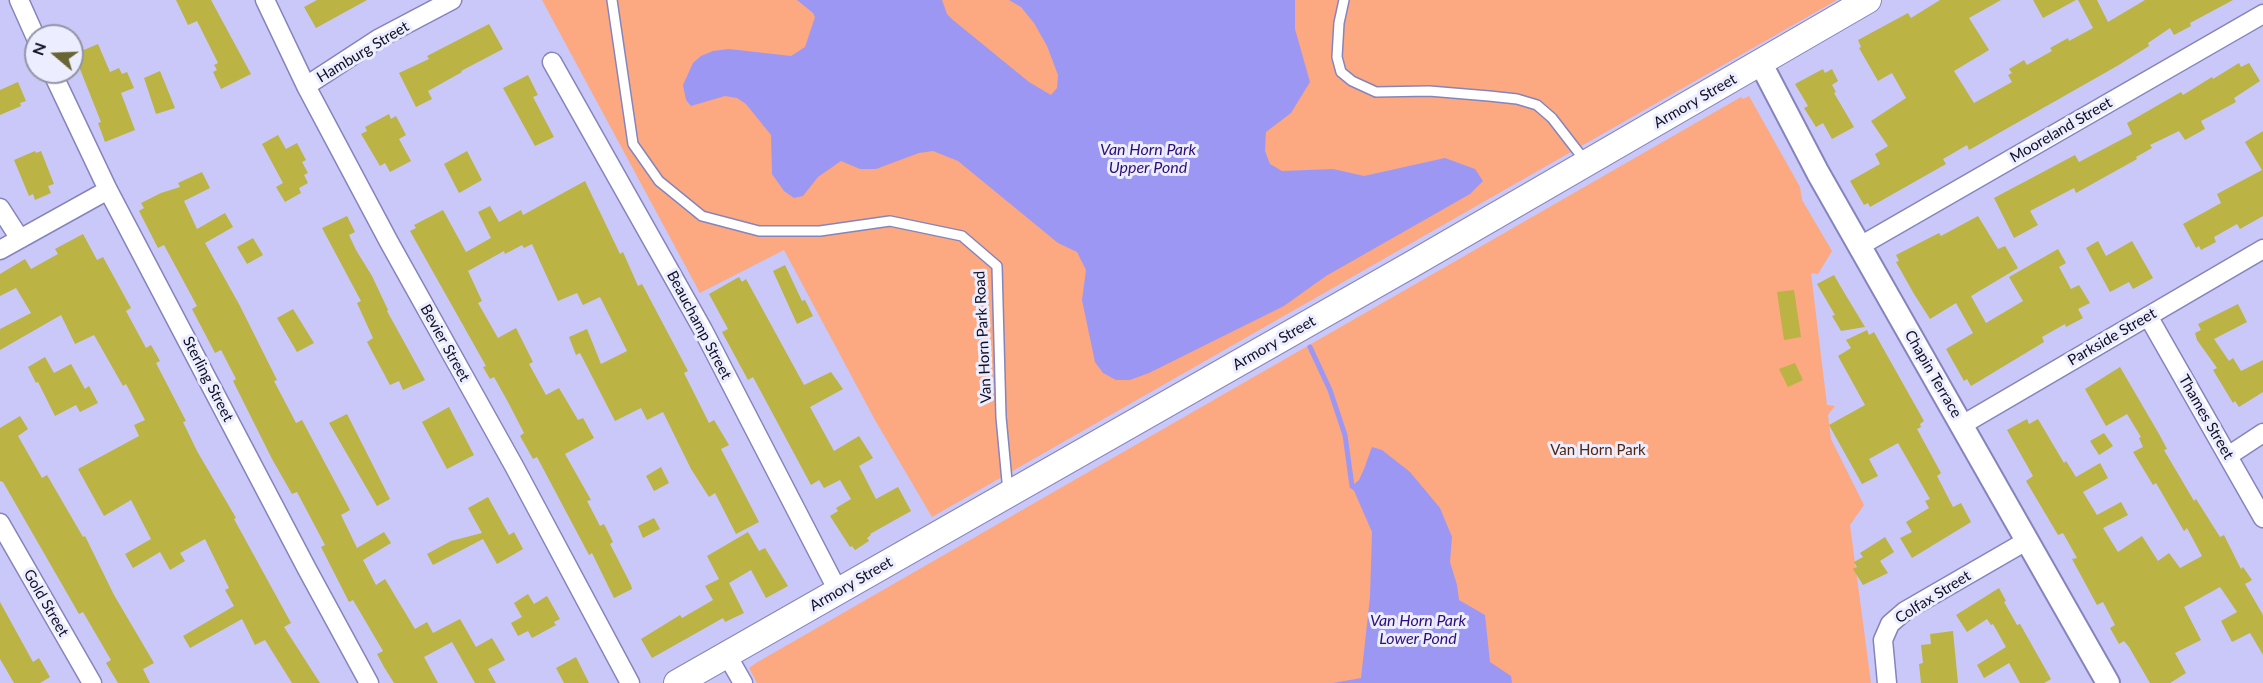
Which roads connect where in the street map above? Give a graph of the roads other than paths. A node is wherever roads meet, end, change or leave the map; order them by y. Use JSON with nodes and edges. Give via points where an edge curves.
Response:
{"nodes":[{"id":1,"x":19,"y":0,"type":"edge"},
{"id":2,"x":265,"y":0,"type":"edge"},
{"id":3,"x":452,"y":0,"type":"edge"},
{"id":4,"x":612,"y":0,"type":"edge"},
{"id":5,"x":1344,"y":0,"type":"edge"},
{"id":6,"x":1868,"y":0,"type":"edge"},
{"id":7,"x":2263,"y":14,"type":"edge"},
{"id":8,"x":30,"y":24,"type":"edge"},
{"id":9,"x":552,"y":62,"type":"dead end"},
{"id":10,"x":1760,"y":62,"type":"junction"},
{"id":11,"x":58,"y":84,"type":"edge"},
{"id":12,"x":306,"y":86,"type":"junction"},
{"id":13,"x":1587,"y":164,"type":"junction"},
{"id":14,"x":108,"y":190,"type":"junction"},
{"id":15,"x":0,"y":208,"type":"edge"},
{"id":16,"x":20,"y":239,"type":"junction"},
{"id":17,"x":1860,"y":246,"type":"junction"},
{"id":18,"x":2263,"y":249,"type":"edge"},
{"id":19,"x":0,"y":250,"type":"edge"},
{"id":20,"x":2148,"y":316,"type":"junction"},
{"id":21,"x":1962,"y":424,"type":"junction"},
{"id":22,"x":2263,"y":434,"type":"edge"},
{"id":23,"x":2228,"y":456,"type":"junction"},
{"id":24,"x":1009,"y":494,"type":"junction"},
{"id":25,"x":2263,"y":518,"type":"edge"},
{"id":26,"x":0,"y":523,"type":"edge"},
{"id":27,"x":2028,"y":540,"type":"junction"},
{"id":28,"x":838,"y":591,"type":"junction"},
{"id":29,"x":727,"y":655,"type":"junction"},
{"id":30,"x":92,"y":683,"type":"edge"},
{"id":31,"x":369,"y":683,"type":"edge"},
{"id":32,"x":630,"y":683,"type":"edge"},
{"id":33,"x":677,"y":683,"type":"edge"},
{"id":34,"x":743,"y":683,"type":"edge"},
{"id":35,"x":1887,"y":683,"type":"edge"},
{"id":36,"x":2109,"y":683,"type":"edge"}],
"edges":[{"from":1,"to":8,"type":"street"},
{"from":2,"to":12,"type":"street","name":"Bevier Street"},
{"from":3,"to":12,"type":"street","name":"Hamburg Street","via":[[378,39]]},
{"from":4,"to":24,"type":"lane","name":"Van Horn Park Road","via":[[633,144],[658,181],[702,216],[759,231],[820,231],[890,221],[962,236],[997,266],[1001,417]]},
{"from":5,"to":13,"type":"lane","via":[[1337,57],[1341,72],[1352,81],[1376,92],[1429,91],[1517,99],[1537,105],[1552,118]]},
{"from":6,"to":10,"type":"main road","name":"Armory Street"},
{"from":7,"to":17,"type":"street","name":"Mooreland Street"},
{"from":9,"to":28,"type":"street","name":"Beauchamp Street","via":[[703,330]]},
{"from":10,"to":13,"type":"main road","name":"Armory Street"},
{"from":10,"to":17,"type":"street","name":"Chapin Terrace"},
{"from":11,"to":14,"type":"street","name":"Sterling Street"},
{"from":12,"to":32,"type":"street","name":"Bevier Street"},
{"from":13,"to":24,"type":"main road","name":"Armory Street"},
{"from":14,"to":16,"type":"street"},
{"from":14,"to":31,"type":"street","name":"Sterling Street"},
{"from":15,"to":16,"type":"street"},
{"from":16,"to":19,"type":"street"},
{"from":17,"to":21,"type":"street","name":"Chapin Terrace"},
{"from":18,"to":20,"type":"street","name":"Parkside Street"},
{"from":20,"to":21,"type":"street","name":"Parkside Street"},
{"from":20,"to":23,"type":"street","name":"Thames Street"},
{"from":21,"to":27,"type":"street","name":"Chapin Terrace"},
{"from":22,"to":23,"type":"street"},
{"from":23,"to":25,"type":"street","name":"Thames Street"},
{"from":24,"to":28,"type":"main road","name":"Armory Street"},
{"from":26,"to":30,"type":"street","name":"Gold Street"},
{"from":27,"to":35,"type":"street","name":"Colfax Street","via":[[1905,611],[1890,624],[1883,640]]},
{"from":27,"to":36,"type":"street","name":"Chapin Terrace"},
{"from":28,"to":29,"type":"main road","name":"Armory Street"},
{"from":29,"to":33,"type":"main road","name":"Armory Street"},
{"from":29,"to":34,"type":"street"}]}
